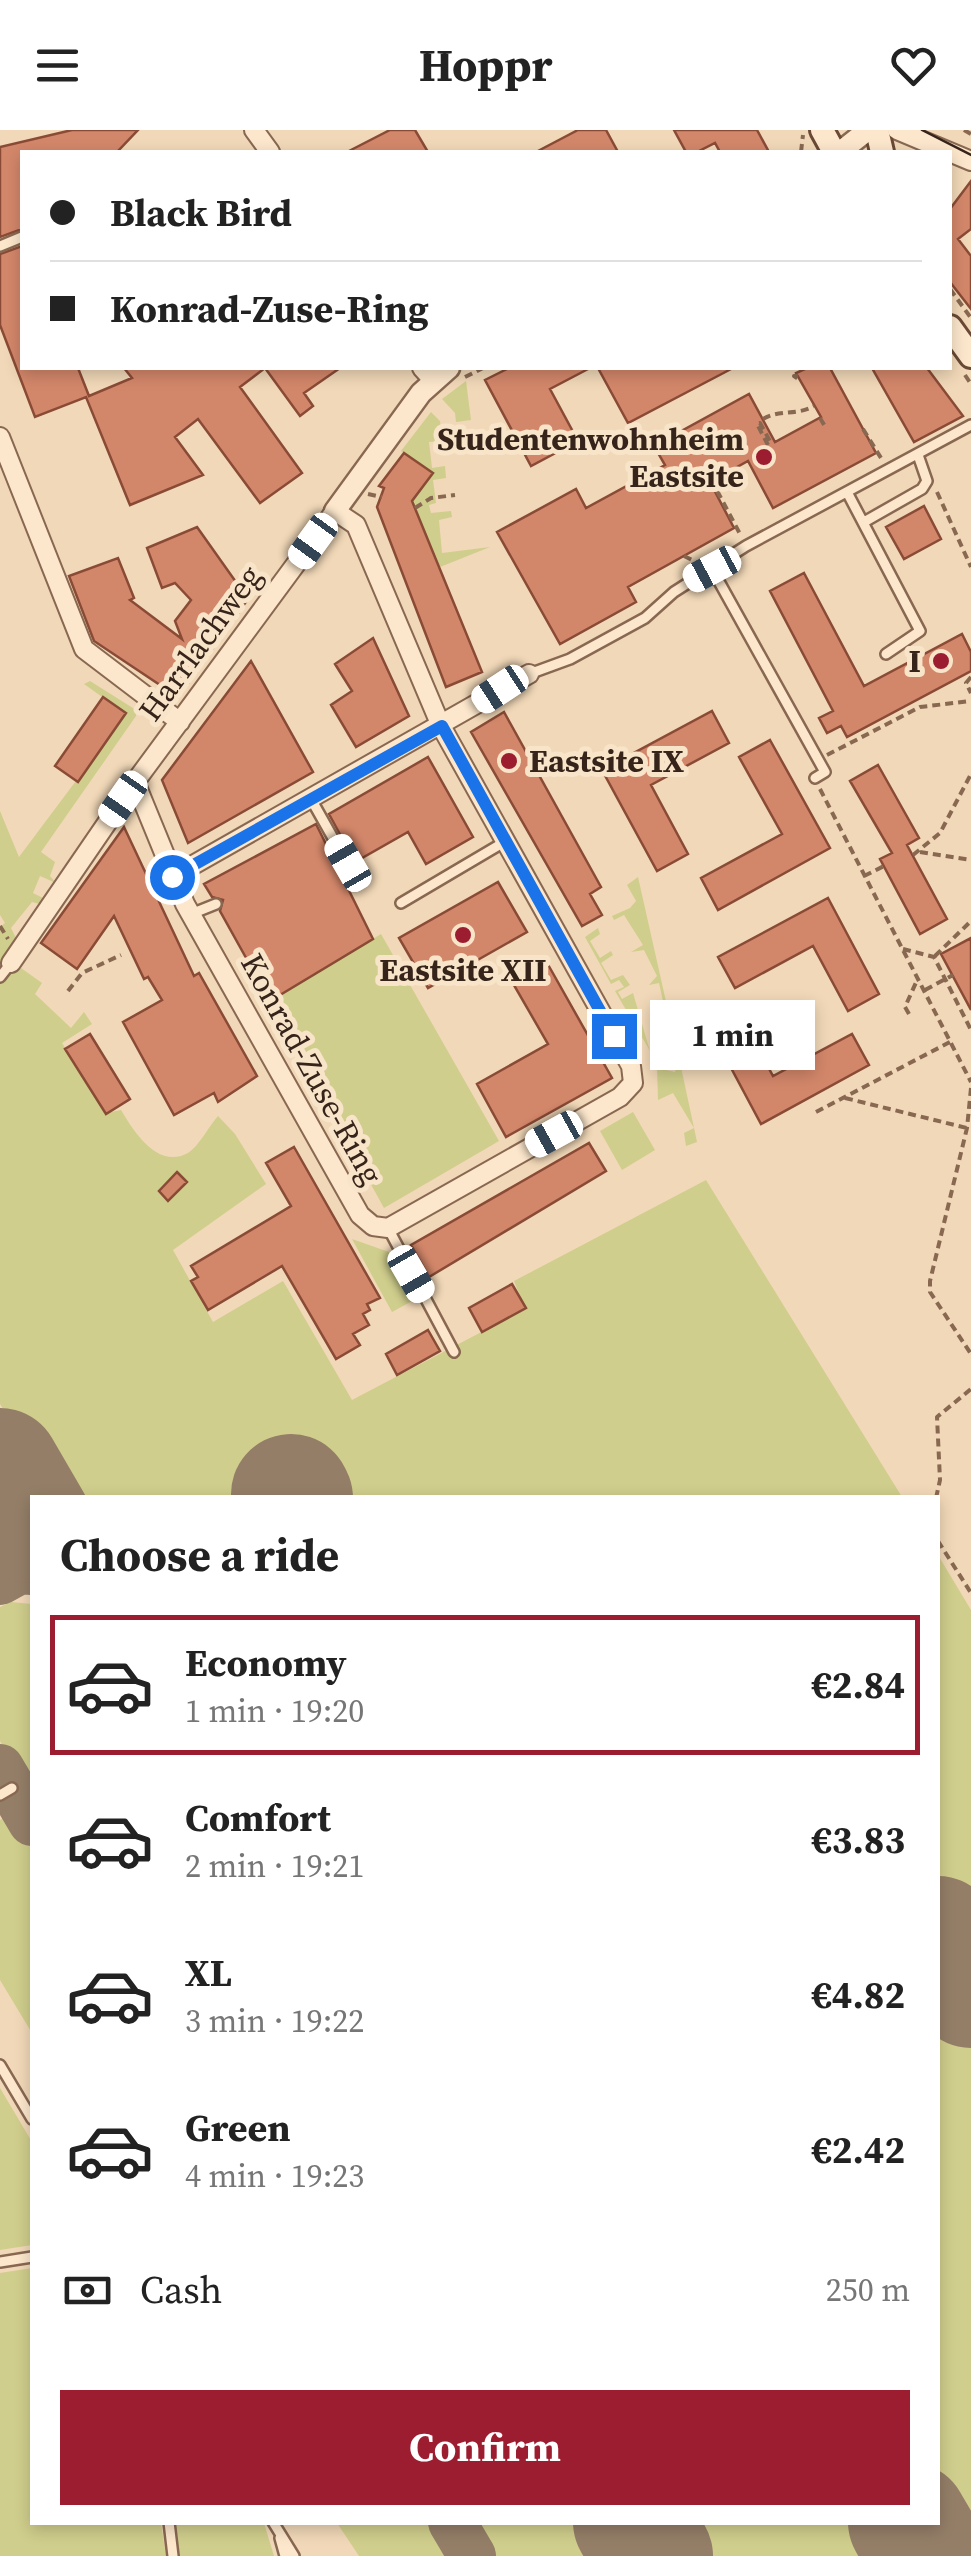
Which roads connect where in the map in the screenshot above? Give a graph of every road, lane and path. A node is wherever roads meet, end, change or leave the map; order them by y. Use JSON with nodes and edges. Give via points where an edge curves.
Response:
{"nodes":[{"id":1,"x":868,"y":130,"type":"edge"},
{"id":2,"x":897,"y":130,"type":"edge"},
{"id":3,"x":927,"y":130,"type":"edge"},
{"id":4,"x":964,"y":130,"type":"edge"},
{"id":5,"x":813,"y":132,"type":"edge"},
{"id":6,"x":971,"y":134,"type":"edge"},
{"id":7,"x":835,"y":150,"type":"edge"},
{"id":8,"x":840,"y":150,"type":"edge"},
{"id":9,"x":947,"y":150,"type":"edge"},
{"id":10,"x":950,"y":150,"type":"edge"},
{"id":11,"x":952,"y":152,"type":"edge"},
{"id":12,"x":971,"y":161,"type":"edge"},
{"id":13,"x":952,"y":292,"type":"edge"},
{"id":14,"x":971,"y":318,"type":"edge"},
{"id":15,"x":952,"y":330,"type":"edge"},
{"id":16,"x":971,"y":356,"type":"edge"},
{"id":17,"x":469,"y":370,"type":"edge"},
{"id":18,"x":440,"y":374,"type":"edge"},
{"id":19,"x":814,"y":406,"type":"dead end"},
{"id":20,"x":820,"y":418,"type":"dead end"},
{"id":21,"x":763,"y":419,"type":"dead end"},
{"id":22,"x":971,"y":425,"type":"edge"},
{"id":23,"x":826,"y":428,"type":"dead end"},
{"id":24,"x":863,"y":429,"type":"dead end"},
{"id":25,"x":0,"y":436,"type":"edge"},
{"id":26,"x":918,"y":455,"type":"junction"},
{"id":27,"x":880,"y":456,"type":"dead end"},
{"id":28,"x":706,"y":468,"type":"dead end"},
{"id":29,"x":926,"y":481,"type":"junction"},
{"id":30,"x":848,"y":492,"type":"junction"},
{"id":31,"x":455,"y":496,"type":"dead end"},
{"id":32,"x":382,"y":498,"type":"dead end"},
{"id":33,"x":368,"y":506,"type":"dead end"},
{"id":34,"x":415,"y":508,"type":"dead end"},
{"id":35,"x":335,"y":510,"type":"junction"},
{"id":36,"x":864,"y":522,"type":"junction"},
{"id":37,"x":746,"y":546,"type":"junction"},
{"id":38,"x":684,"y":556,"type":"dead end"},
{"id":39,"x":698,"y":564,"type":"dead end"},
{"id":40,"x":971,"y":567,"type":"edge"},
{"id":41,"x":712,"y":569,"type":"junction"},
{"id":42,"x":886,"y":654,"type":"dead end"},
{"id":43,"x":529,"y":674,"type":"joint"},
{"id":44,"x":971,"y":677,"type":"edge"},
{"id":45,"x":971,"y":693,"type":"edge"},
{"id":46,"x":971,"y":702,"type":"edge"},
{"id":47,"x":180,"y":722,"type":"junction"},
{"id":48,"x":442,"y":726,"type":"junction"},
{"id":49,"x":819,"y":760,"type":"junction"},
{"id":50,"x":971,"y":774,"type":"edge"},
{"id":51,"x":815,"y":778,"type":"joint"},
{"id":52,"x":135,"y":782,"type":"junction"},
{"id":53,"x":311,"y":799,"type":"junction"},
{"id":54,"x":506,"y":841,"type":"junction"},
{"id":55,"x":920,"y":852,"type":"junction"},
{"id":56,"x":913,"y":855,"type":"dead end"},
{"id":57,"x":971,"y":860,"type":"edge"},
{"id":58,"x":348,"y":863,"type":"dead end"},
{"id":59,"x":884,"y":866,"type":"dead end"},
{"id":60,"x":864,"y":876,"type":"junction"},
{"id":61,"x":172,"y":877,"type":"junction"},
{"id":62,"x":400,"y":902,"type":"dead end"},
{"id":63,"x":216,"y":904,"type":"dead end"},
{"id":64,"x":191,"y":914,"type":"junction"},
{"id":65,"x":971,"y":921,"type":"edge"},
{"id":66,"x":903,"y":949,"type":"junction"},
{"id":67,"x":121,"y":955,"type":"dead end"},
{"id":68,"x":934,"y":957,"type":"junction"},
{"id":69,"x":6,"y":970,"type":"edge"},
{"id":70,"x":953,"y":976,"type":"dead end"},
{"id":71,"x":918,"y":978,"type":"junction"},
{"id":72,"x":944,"y":980,"type":"junction"},
{"id":73,"x":924,"y":990,"type":"junction"},
{"id":74,"x":68,"y":992,"type":"dead end"},
{"id":75,"x":909,"y":1014,"type":"dead end"},
{"id":76,"x":971,"y":1030,"type":"edge"},
{"id":77,"x":950,"y":1042,"type":"junction"},
{"id":78,"x":971,"y":1085,"type":"edge"},
{"id":79,"x":842,"y":1098,"type":"junction"},
{"id":80,"x":816,"y":1112,"type":"dead end"},
{"id":81,"x":969,"y":1129,"type":"edge"},
{"id":82,"x":388,"y":1228,"type":"junction"},
{"id":83,"x":454,"y":1352,"type":"dead end"},
{"id":84,"x":971,"y":1354,"type":"edge"},
{"id":85,"x":971,"y":1388,"type":"edge"},
{"id":86,"x":937,"y":1495,"type":"edge"},
{"id":87,"x":940,"y":1544,"type":"edge"},
{"id":88,"x":971,"y":1593,"type":"edge"},
{"id":89,"x":12,"y":1788,"type":"dead end"},
{"id":90,"x":0,"y":1795,"type":"edge"},
{"id":91,"x":0,"y":2064,"type":"edge"},
{"id":92,"x":30,"y":2116,"type":"edge"},
{"id":93,"x":30,"y":2258,"type":"edge"},
{"id":94,"x":0,"y":2262,"type":"edge"},
{"id":95,"x":169,"y":2525,"type":"edge"},
{"id":96,"x":276,"y":2526,"type":"edge"},
{"id":97,"x":173,"y":2556,"type":"edge"},
{"id":98,"x":285,"y":2556,"type":"edge"},
{"id":99,"x":294,"y":2556,"type":"edge"}],
"edges":[{"from":1,"to":8,"type":"street"},
{"from":2,"to":9,"type":"street"},
{"from":3,"to":10,"type":"street"},
{"from":4,"to":6,"type":"path"},
{"from":5,"to":7,"type":"main road"},
{"from":11,"to":12,"type":"street"},
{"from":13,"to":14,"type":"path"},
{"from":15,"to":16,"type":"main road"},
{"from":17,"to":18,"type":"path"},
{"from":18,"to":35,"type":"street","name":"Harrlachweg"},
{"from":19,"to":21,"type":"path"},
{"from":20,"to":23,"type":"path"},
{"from":22,"to":26,"type":"lane"},
{"from":24,"to":27,"type":"path"},
{"from":25,"to":47,"type":"street","via":[[84,649]]},
{"from":26,"to":29,"type":"lane"},
{"from":26,"to":30,"type":"lane"},
{"from":28,"to":37,"type":"path"},
{"from":29,"to":36,"type":"lane","via":[[922,490]]},
{"from":29,"to":40,"type":"path"},
{"from":30,"to":36,"type":"lane"},
{"from":30,"to":37,"type":"lane"},
{"from":31,"to":34,"type":"path","via":[[430,498]]},
{"from":32,"to":33,"type":"path","via":[[368,492]]},
{"from":35,"to":47,"type":"street","name":"Harrlachweg"},
{"from":35,"to":48,"type":"street","name":"Konrad-Zuse-Ring","via":[[356,525]]},
{"from":36,"to":42,"type":"lane","via":[[920,631]]},
{"from":37,"to":41,"type":"lane"},
{"from":38,"to":39,"type":"path"},
{"from":41,"to":43,"type":"lane","via":[[646,618]]},
{"from":41,"to":49,"type":"lane"},
{"from":43,"to":48,"type":"street"},
{"from":44,"to":45,"type":"path"},
{"from":46,"to":49,"type":"path","via":[[920,707]]},
{"from":47,"to":52,"type":"street","name":"Harrlachweg"},
{"from":48,"to":53,"type":"street"},
{"from":48,"to":54,"type":"street","name":"Konrad-Zuse-Ring"},
{"from":49,"to":51,"type":"lane","via":[[826,772]]},
{"from":50,"to":55,"type":"path","via":[[940,833]]},
{"from":51,"to":60,"type":"path"},
{"from":52,"to":61,"type":"street","name":"Konrad-Zuse-Ring"},
{"from":52,"to":69,"type":"street","name":"Harrlachweg"},
{"from":53,"to":58,"type":"lane"},
{"from":53,"to":61,"type":"street"},
{"from":54,"to":62,"type":"lane"},
{"from":54,"to":82,"type":"street","name":"Konrad-Zuse-Ring","via":[[631,1066],[633,1083],[620,1097]]},
{"from":55,"to":56,"type":"path"},
{"from":55,"to":57,"type":"path"},
{"from":59,"to":60,"type":"path"},
{"from":60,"to":66,"type":"path"},
{"from":61,"to":64,"type":"street","name":"Konrad-Zuse-Ring"},
{"from":63,"to":64,"type":"lane"},
{"from":64,"to":82,"type":"street","name":"Konrad-Zuse-Ring","via":[[360,1214]]},
{"from":65,"to":68,"type":"path"},
{"from":66,"to":68,"type":"path"},
{"from":66,"to":71,"type":"path"},
{"from":67,"to":74,"type":"path","via":[[82,972]]},
{"from":68,"to":72,"type":"path"},
{"from":70,"to":72,"type":"path"},
{"from":71,"to":73,"type":"path"},
{"from":71,"to":75,"type":"path","via":[[905,1007]]},
{"from":72,"to":73,"type":"path"},
{"from":72,"to":76,"type":"path"},
{"from":73,"to":77,"type":"path"},
{"from":77,"to":78,"type":"path"},
{"from":77,"to":79,"type":"path"},
{"from":78,"to":81,"type":"path"},
{"from":79,"to":80,"type":"path"},
{"from":79,"to":81,"type":"path"},
{"from":81,"to":84,"type":"path","via":[[930,1292]]},
{"from":82,"to":83,"type":"lane"},
{"from":85,"to":86,"type":"path","via":[[936,1417]]},
{"from":87,"to":88,"type":"path"},
{"from":89,"to":90,"type":"lane"},
{"from":91,"to":92,"type":"lane"},
{"from":93,"to":94,"type":"lane"},
{"from":95,"to":97,"type":"lane"},
{"from":96,"to":98,"type":"lane"},
{"from":96,"to":99,"type":"lane"}]}
